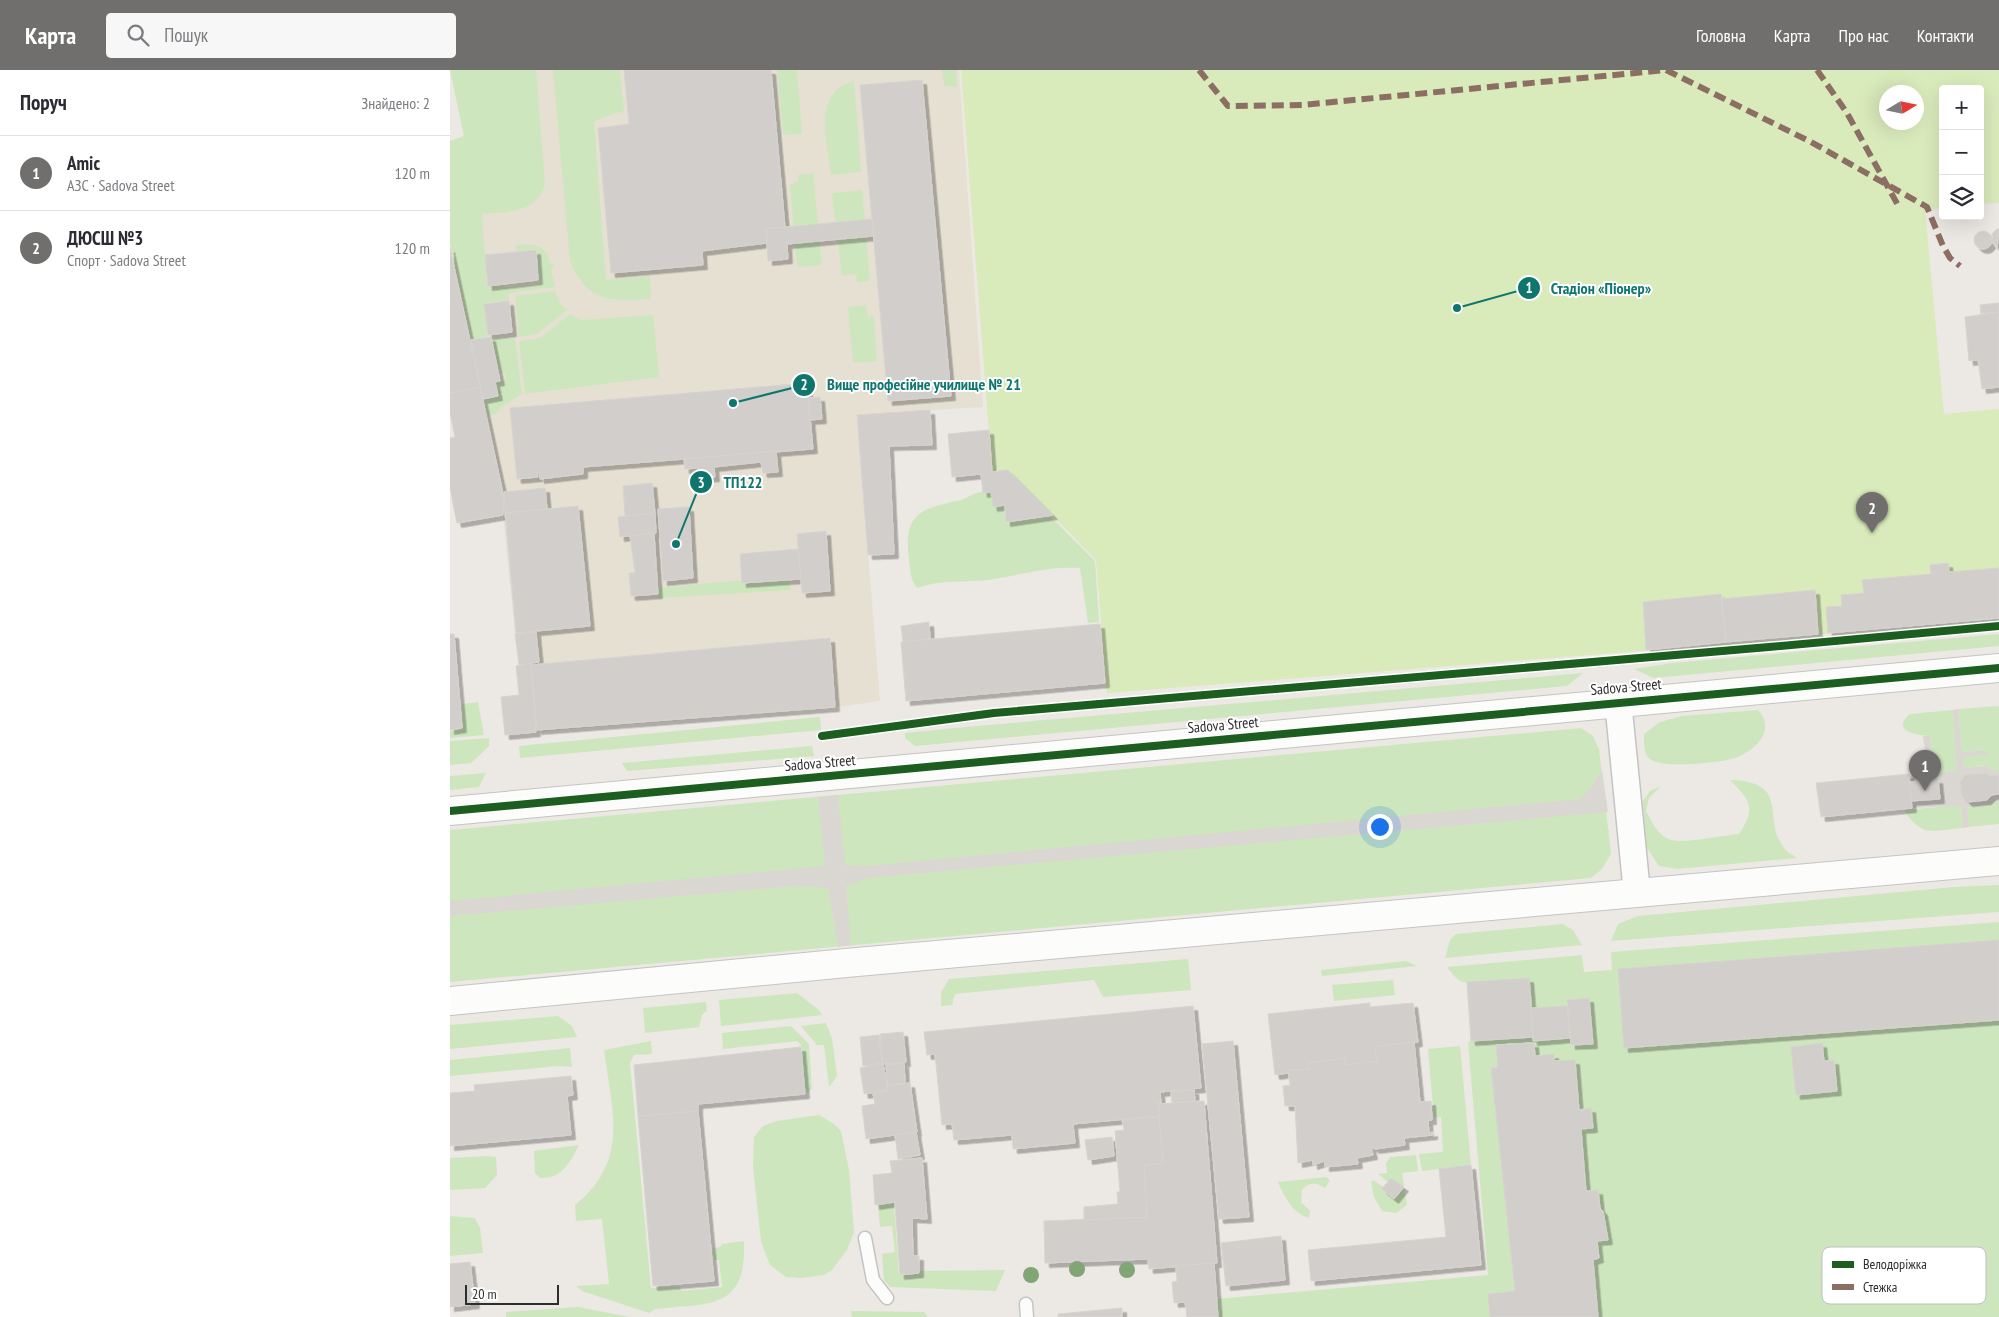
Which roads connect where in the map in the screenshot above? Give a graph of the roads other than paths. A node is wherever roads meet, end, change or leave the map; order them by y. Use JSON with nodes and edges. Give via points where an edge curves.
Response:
{"nodes":[{"id":1,"x":1999,"y":668,"type":"edge"},
{"id":2,"x":1618,"y":702,"type":"junction"},
{"id":3,"x":450,"y":811,"type":"edge"},
{"id":4,"x":1999,"y":861,"type":"edge"},
{"id":5,"x":1637,"y":893,"type":"junction"},
{"id":6,"x":450,"y":1001,"type":"edge"},
{"id":7,"x":865,"y":1238,"type":"dead end"},
{"id":8,"x":887,"y":1298,"type":"dead end"},
{"id":9,"x":1026,"y":1304,"type":"dead end"},
{"id":10,"x":1027,"y":1317,"type":"edge"}],
"edges":[{"from":1,"to":2,"type":"street","name":"Sadova Street"},
{"from":2,"to":3,"type":"street","name":"Sadova Street"},
{"from":2,"to":5,"type":"street"},
{"from":4,"to":5,"type":"street"},
{"from":5,"to":6,"type":"street"},
{"from":7,"to":8,"type":"lane","via":[[873,1280]]},
{"from":9,"to":10,"type":"lane"}]}
